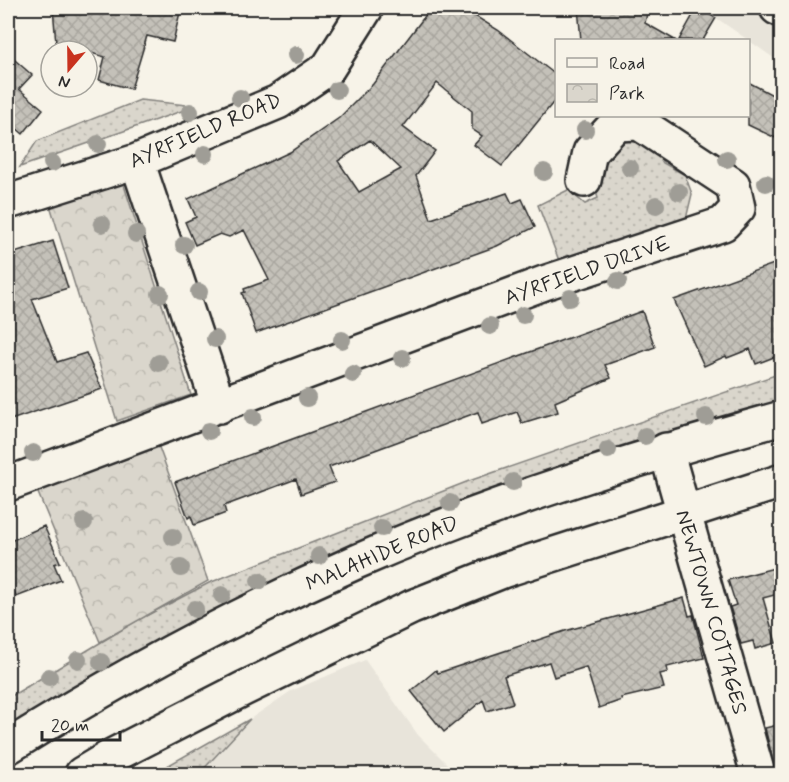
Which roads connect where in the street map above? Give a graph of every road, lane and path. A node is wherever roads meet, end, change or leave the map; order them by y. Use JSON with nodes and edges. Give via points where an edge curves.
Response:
{"nodes":[{"id":1,"x":366,"y":8,"type":"edge"},
{"id":2,"x":777,"y":8,"type":"edge"},
{"id":3,"x":782,"y":10,"type":"edge"},
{"id":4,"x":137,"y":161,"type":"junction"},
{"id":5,"x":584,"y":180,"type":"dead end"},
{"id":6,"x":8,"y":202,"type":"edge"},
{"id":7,"x":219,"y":406,"type":"junction"},
{"id":8,"x":782,"y":418,"type":"edge"},
{"id":9,"x":666,"y":450,"type":"junction"},
{"id":10,"x":782,"y":481,"type":"edge"},
{"id":11,"x":8,"y":484,"type":"edge"},
{"id":12,"x":683,"y":511,"type":"junction"},
{"id":13,"x":243,"y":689,"type":"junction"},
{"id":14,"x":8,"y":747,"type":"edge"},
{"id":15,"x":82,"y":774,"type":"edge"},
{"id":16,"x":113,"y":774,"type":"edge"},
{"id":17,"x":758,"y":774,"type":"edge"}],
"edges":[{"from":1,"to":4,"type":"street","name":"AYRFIELD ROAD","via":[[328,68],[278,102]]},
{"from":2,"to":3,"type":"street"},
{"from":4,"to":6,"type":"street","name":"AYRFIELD ROAD"},
{"from":4,"to":7,"type":"street"},
{"from":5,"to":7,"type":"street","name":"AYRFIELD DRIVE","via":[[590,152],[616,124],[639,123],[733,185],[738,208],[723,224],[544,283]]},
{"from":7,"to":11,"type":"street","name":"AYRFIELD DRIVE"},
{"from":8,"to":9,"type":"street","name":"MALAHIDE ROAD"},
{"from":9,"to":12,"type":"street","name":"NEWTOWN COTTAGES"},
{"from":9,"to":14,"type":"street","name":"MALAHIDE ROAD","via":[[471,516],[357,561],[211,630],[89,696]]},
{"from":10,"to":12,"type":"street"},
{"from":12,"to":13,"type":"street","via":[[505,570],[422,603]]},
{"from":12,"to":17,"type":"street","name":"NEWTOWN COTTAGES"},
{"from":13,"to":15,"type":"street"},
{"from":13,"to":16,"type":"street"}]}
